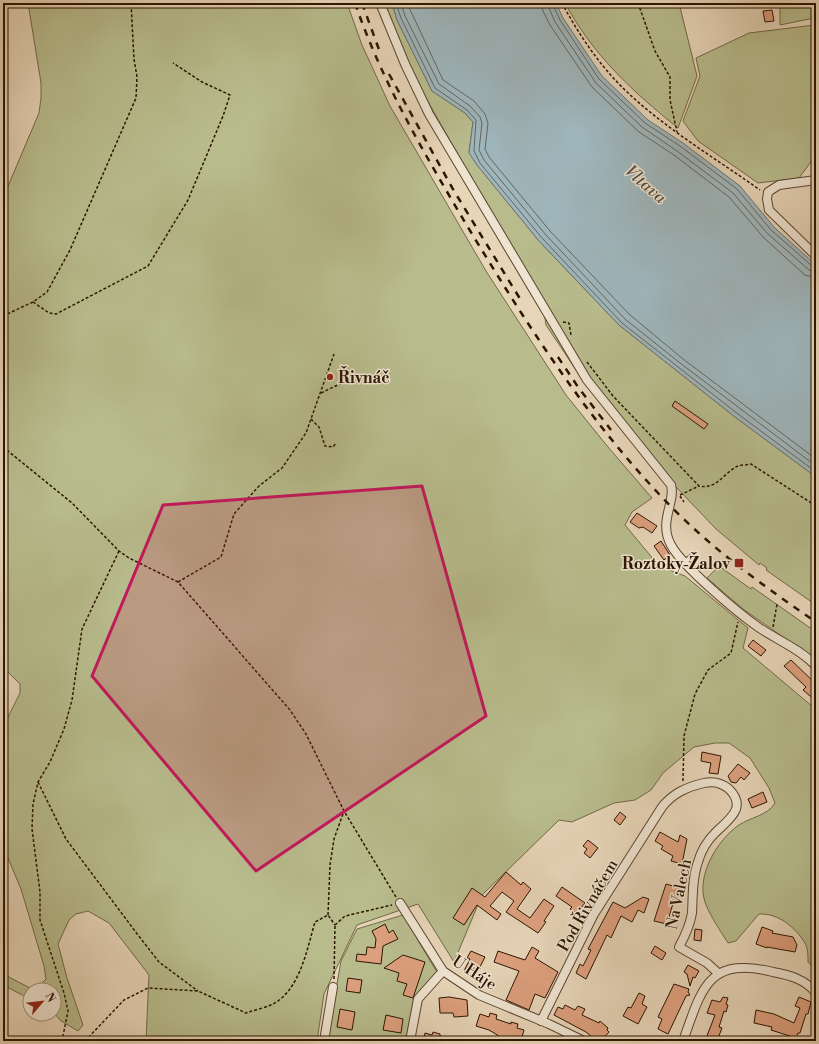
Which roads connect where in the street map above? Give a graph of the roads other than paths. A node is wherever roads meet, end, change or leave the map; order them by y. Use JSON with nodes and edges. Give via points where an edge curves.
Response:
{"nodes":[{"id":1,"x":380,"y":3,"type":"edge"},
{"id":2,"x":816,"y":180,"type":"edge"},
{"id":3,"x":816,"y":256,"type":"edge"},
{"id":4,"x":693,"y":555,"type":"dead end"},
{"id":5,"x":685,"y":562,"type":"junction"},
{"id":6,"x":816,"y":666,"type":"edge"},
{"id":7,"x":662,"y":807,"type":"joint"},
{"id":8,"x":400,"y":903,"type":"road end"},
{"id":9,"x":443,"y":971,"type":"junction"},
{"id":10,"x":718,"y":973,"type":"junction"},
{"id":11,"x":333,"y":987,"type":"road end"},
{"id":12,"x":816,"y":993,"type":"edge"},
{"id":13,"x":541,"y":1021,"type":"junction"},
{"id":14,"x":816,"y":1036,"type":"edge"},
{"id":15,"x":324,"y":1041,"type":"edge"},
{"id":16,"x":410,"y":1041,"type":"edge"},
{"id":17,"x":584,"y":1041,"type":"edge"},
{"id":18,"x":683,"y":1041,"type":"edge"},
{"id":19,"x":814,"y":1041,"type":"edge"}],
"edges":[{"from":1,"to":5,"type":"street","via":[[404,64],[429,114],[587,380],[671,485],[666,518],[667,533],[671,545]]},
{"from":2,"to":3,"type":"street","via":[[779,185],[768,192],[769,210]]},
{"from":4,"to":5,"type":"lane"},
{"from":5,"to":6,"type":"street","via":[[741,613],[800,652]]},
{"from":7,"to":10,"type":"street","name":"Na Valech","via":[[683,789],[704,783],[724,785],[734,795],[737,803],[735,814],[705,845],[697,863],[692,914],[686,935],[679,947],[707,963]]},
{"from":7,"to":13,"type":"street","name":"Pod Řivnáčem","via":[[594,914]]},
{"from":8,"to":9,"type":"street","name":"U Háje"},
{"from":9,"to":13,"type":"street","name":"U Háje","via":[[479,995]]},
{"from":9,"to":16,"type":"street","via":[[418,999]]},
{"from":10,"to":12,"type":"street","via":[[739,967],[756,968],[793,977],[808,984]]},
{"from":10,"to":18,"type":"street","via":[[703,991]]},
{"from":11,"to":15,"type":"street"},
{"from":13,"to":17,"type":"street","name":"U Háje"},
{"from":14,"to":19,"type":"street"}]}
